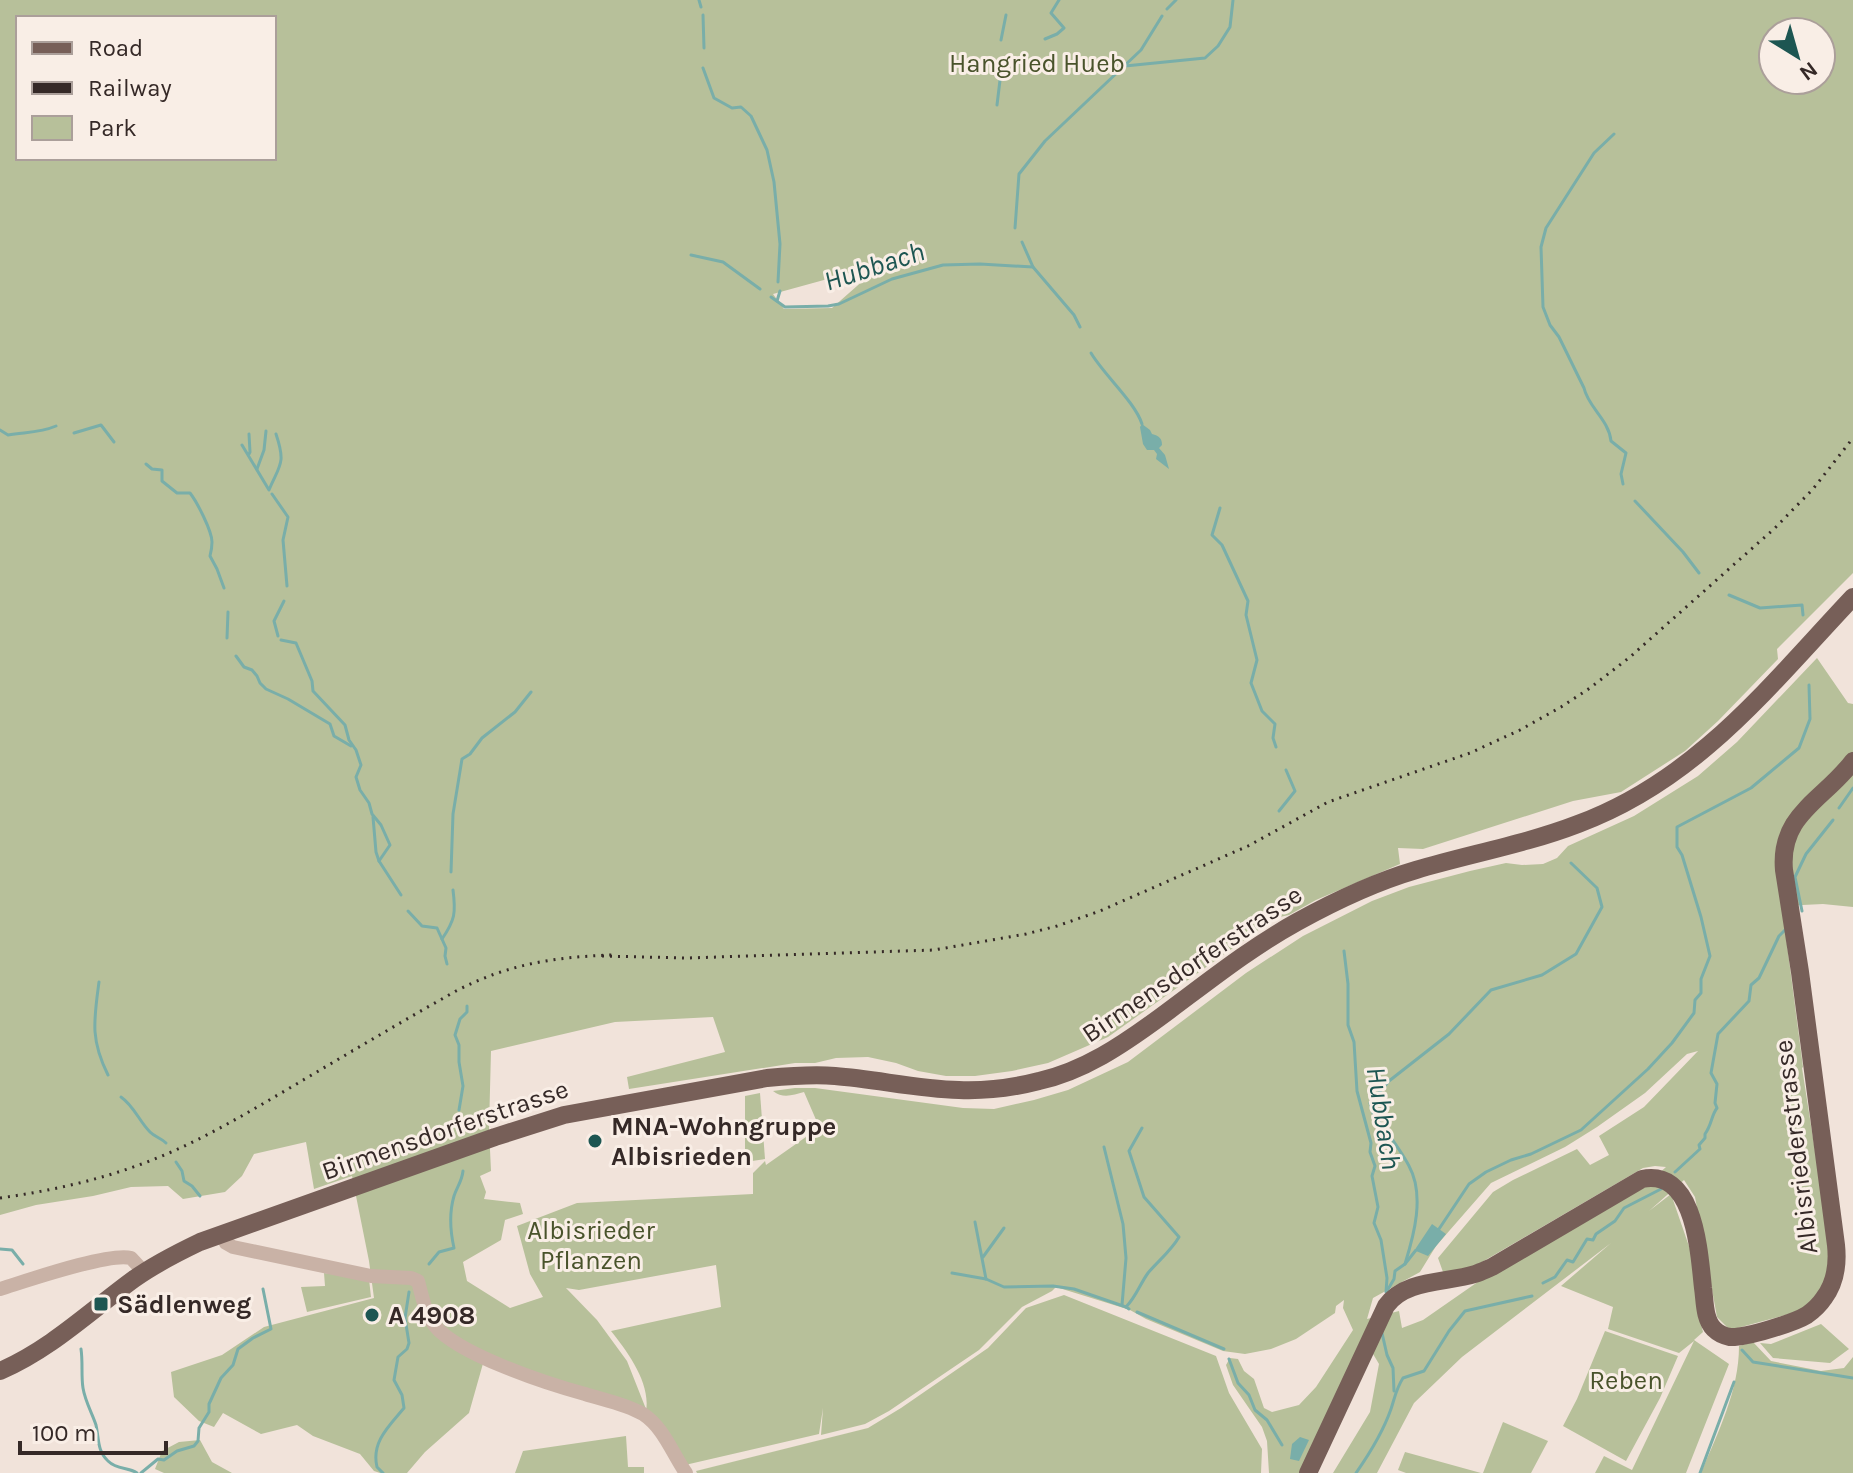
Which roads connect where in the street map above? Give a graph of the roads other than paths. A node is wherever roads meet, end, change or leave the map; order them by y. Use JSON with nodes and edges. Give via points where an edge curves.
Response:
{"nodes":[{"id":1,"x":1853,"y":597,"type":"edge"},
{"id":2,"x":1853,"y":761,"type":"edge"},
{"id":3,"x":222,"y":1235,"type":"junction"},
{"id":4,"x":144,"y":1272,"type":"junction"},
{"id":5,"x":0,"y":1289,"type":"edge"},
{"id":6,"x":0,"y":1371,"type":"edge"},
{"id":7,"x":686,"y":1473,"type":"edge"},
{"id":8,"x":1308,"y":1473,"type":"edge"}],
"edges":[{"from":1,"to":3,"type":"main road","name":"Birmensdorferstrasse","via":[[1737,721],[1661,782],[1579,824],[1414,870],[1322,908],[1283,929],[1117,1048],[1071,1071],[1017,1086],[968,1090],[799,1075],[586,1110]]},
{"from":2,"to":8,"type":"main road","name":"Albisriederstrasse","via":[[1795,820],[1784,853],[1837,1253],[1835,1276],[1823,1299],[1788,1323],[1743,1336],[1720,1334],[1707,1316],[1698,1247],[1683,1197],[1665,1180],[1642,1179],[1492,1267],[1395,1296]]},
{"from":3,"to":4,"type":"main road","name":"Birmensdorferstrasse"},
{"from":3,"to":7,"type":"street","via":[[233,1247],[418,1281],[427,1311],[441,1332],[488,1360],[643,1415],[668,1440]]},
{"from":4,"to":5,"type":"street","via":[[131,1258],[118,1256]]},
{"from":4,"to":6,"type":"main road","name":"Birmensdorferstrasse","via":[[49,1344]]}]}
